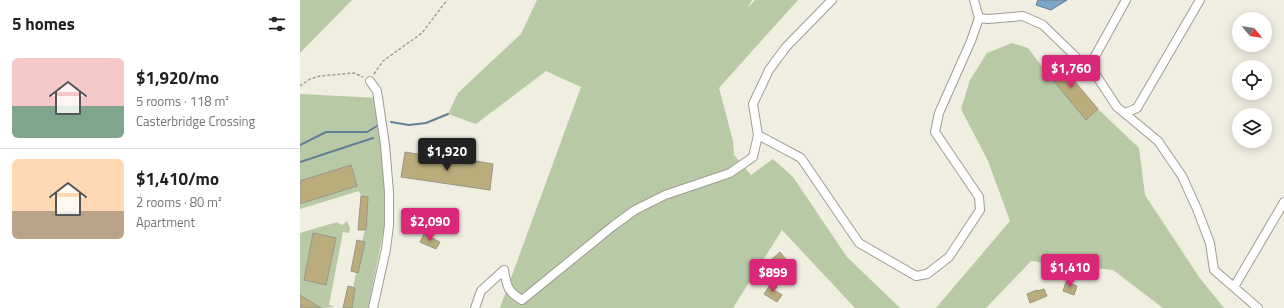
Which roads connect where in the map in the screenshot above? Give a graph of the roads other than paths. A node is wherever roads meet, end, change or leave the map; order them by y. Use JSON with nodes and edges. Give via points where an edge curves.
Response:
{"nodes":[{"id":1,"x":832,"y":0,"type":"edge"},
{"id":2,"x":974,"y":0,"type":"edge"},
{"id":3,"x":1126,"y":0,"type":"edge"},
{"id":4,"x":1200,"y":0,"type":"edge"},
{"id":5,"x":979,"y":18,"type":"junction"},
{"id":6,"x":1089,"y":67,"type":"junction"},
{"id":7,"x":370,"y":81,"type":"road end"},
{"id":8,"x":1124,"y":113,"type":"junction"},
{"id":9,"x":758,"y":135,"type":"junction"},
{"id":10,"x":1284,"y":202,"type":"edge"},
{"id":11,"x":1234,"y":287,"type":"junction"},
{"id":12,"x":373,"y":308,"type":"edge"},
{"id":13,"x":475,"y":308,"type":"edge"},
{"id":14,"x":1258,"y":308,"type":"edge"}],
"edges":[{"from":1,"to":9,"type":"street","via":[[786,47],[768,70],[753,104]]},
{"from":2,"to":5,"type":"street"},
{"from":3,"to":6,"type":"street"},
{"from":4,"to":8,"type":"street","via":[[1137,108]]},
{"from":5,"to":6,"type":"street","via":[[988,20],[1023,16],[1043,24]]},
{"from":5,"to":9,"type":"street","via":[[939,113],[935,132],[979,197],[980,210],[949,257],[927,274],[916,276],[859,243],[801,158]]},
{"from":6,"to":8,"type":"street"},
{"from":7,"to":12,"type":"street","via":[[377,90],[389,192],[386,249]]},
{"from":8,"to":11,"type":"street","via":[[1158,141],[1182,176],[1210,243],[1214,270]]},
{"from":9,"to":13,"type":"street","via":[[753,157],[730,173],[665,195],[636,210],[522,300],[511,294],[506,285],[504,270],[480,291]]},
{"from":10,"to":11,"type":"street"},
{"from":11,"to":14,"type":"street"}]}
